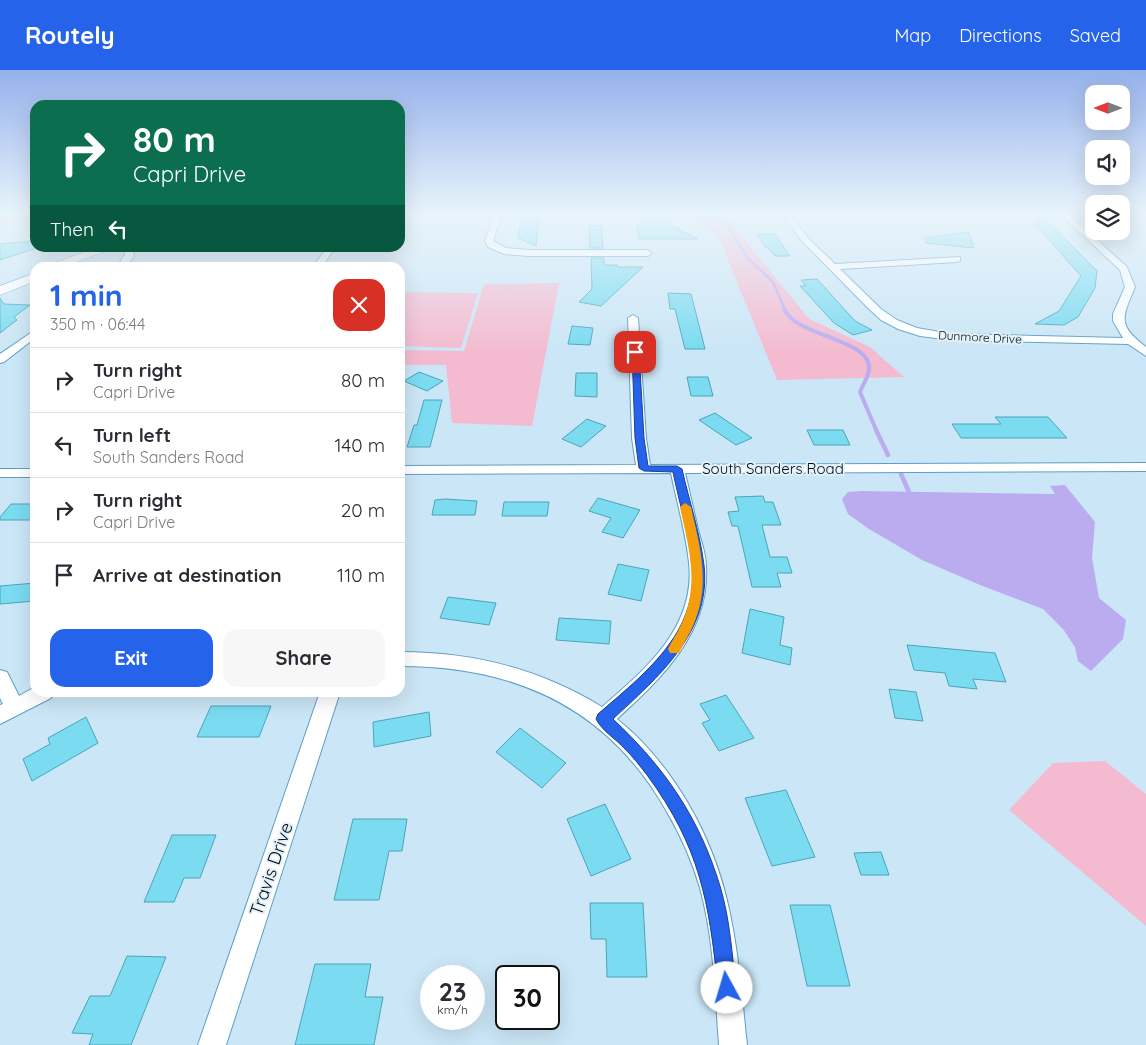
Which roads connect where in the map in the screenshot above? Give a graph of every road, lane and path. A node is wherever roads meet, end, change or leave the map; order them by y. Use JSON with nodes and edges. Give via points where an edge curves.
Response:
{"nodes":[{"id":1,"x":824,"y":260,"type":"edge"},
{"id":2,"x":949,"y":260,"type":"edge"},
{"id":3,"x":1114,"y":260,"type":"edge"},
{"id":4,"x":832,"y":267,"type":"junction"},
{"id":5,"x":30,"y":274,"type":"edge"},
{"id":6,"x":30,"y":280,"type":"edge"},
{"id":7,"x":0,"y":285,"type":"edge"},
{"id":8,"x":0,"y":291,"type":"edge"},
{"id":9,"x":633,"y":318,"type":"dead end"},
{"id":10,"x":30,"y":337,"type":"edge"},
{"id":11,"x":1131,"y":341,"type":"junction"},
{"id":12,"x":1146,"y":353,"type":"edge"},
{"id":13,"x":0,"y":360,"type":"edge"},
{"id":14,"x":1146,"y":467,"type":"edge"},
{"id":15,"x":644,"y":468,"type":"junction"},
{"id":16,"x":677,"y":469,"type":"junction"},
{"id":17,"x":405,"y":470,"type":"edge"},
{"id":18,"x":0,"y":473,"type":"edge"},
{"id":19,"x":30,"y":473,"type":"edge"},
{"id":20,"x":405,"y":659,"type":"edge"},
{"id":21,"x":0,"y":678,"type":"edge"},
{"id":22,"x":34,"y":697,"type":"edge"},
{"id":23,"x":328,"y":697,"type":"edge"},
{"id":24,"x":7,"y":711,"type":"edge"},
{"id":25,"x":603,"y":719,"type":"junction"},
{"id":26,"x":212,"y":1045,"type":"edge"},
{"id":27,"x":733,"y":1045,"type":"edge"}],
"edges":[{"from":1,"to":4,"type":"street","name":"Dunmore Drive"},
{"from":2,"to":4,"type":"street"},
{"from":3,"to":11,"type":"street","via":[[1124,269],[1130,287],[1118,321]]},
{"from":4,"to":11,"type":"street","name":"Dunmore Drive","via":[[879,313],[901,327],[924,334],[951,338]]},
{"from":5,"to":7,"type":"street"},
{"from":6,"to":8,"type":"street"},
{"from":9,"to":15,"type":"street","via":[[639,438]]},
{"from":10,"to":13,"type":"street"},
{"from":11,"to":12,"type":"street"},
{"from":14,"to":16,"type":"street","name":"South Sanders Road"},
{"from":15,"to":16,"type":"street","name":"South Sanders Road"},
{"from":15,"to":17,"type":"street","name":"South Sanders Road"},
{"from":16,"to":25,"type":"street","via":[[698,566],[697,592],[690,618],[678,645],[657,670]]},
{"from":18,"to":19,"type":"street"},
{"from":20,"to":25,"type":"street","via":[[461,662],[508,672],[565,696]]},
{"from":21,"to":24,"type":"street"},
{"from":22,"to":24,"type":"street"},
{"from":23,"to":26,"type":"street","name":"Travis Drive"},
{"from":25,"to":27,"type":"street","via":[[651,769],[677,805],[697,843],[712,888],[721,931]]}]}
